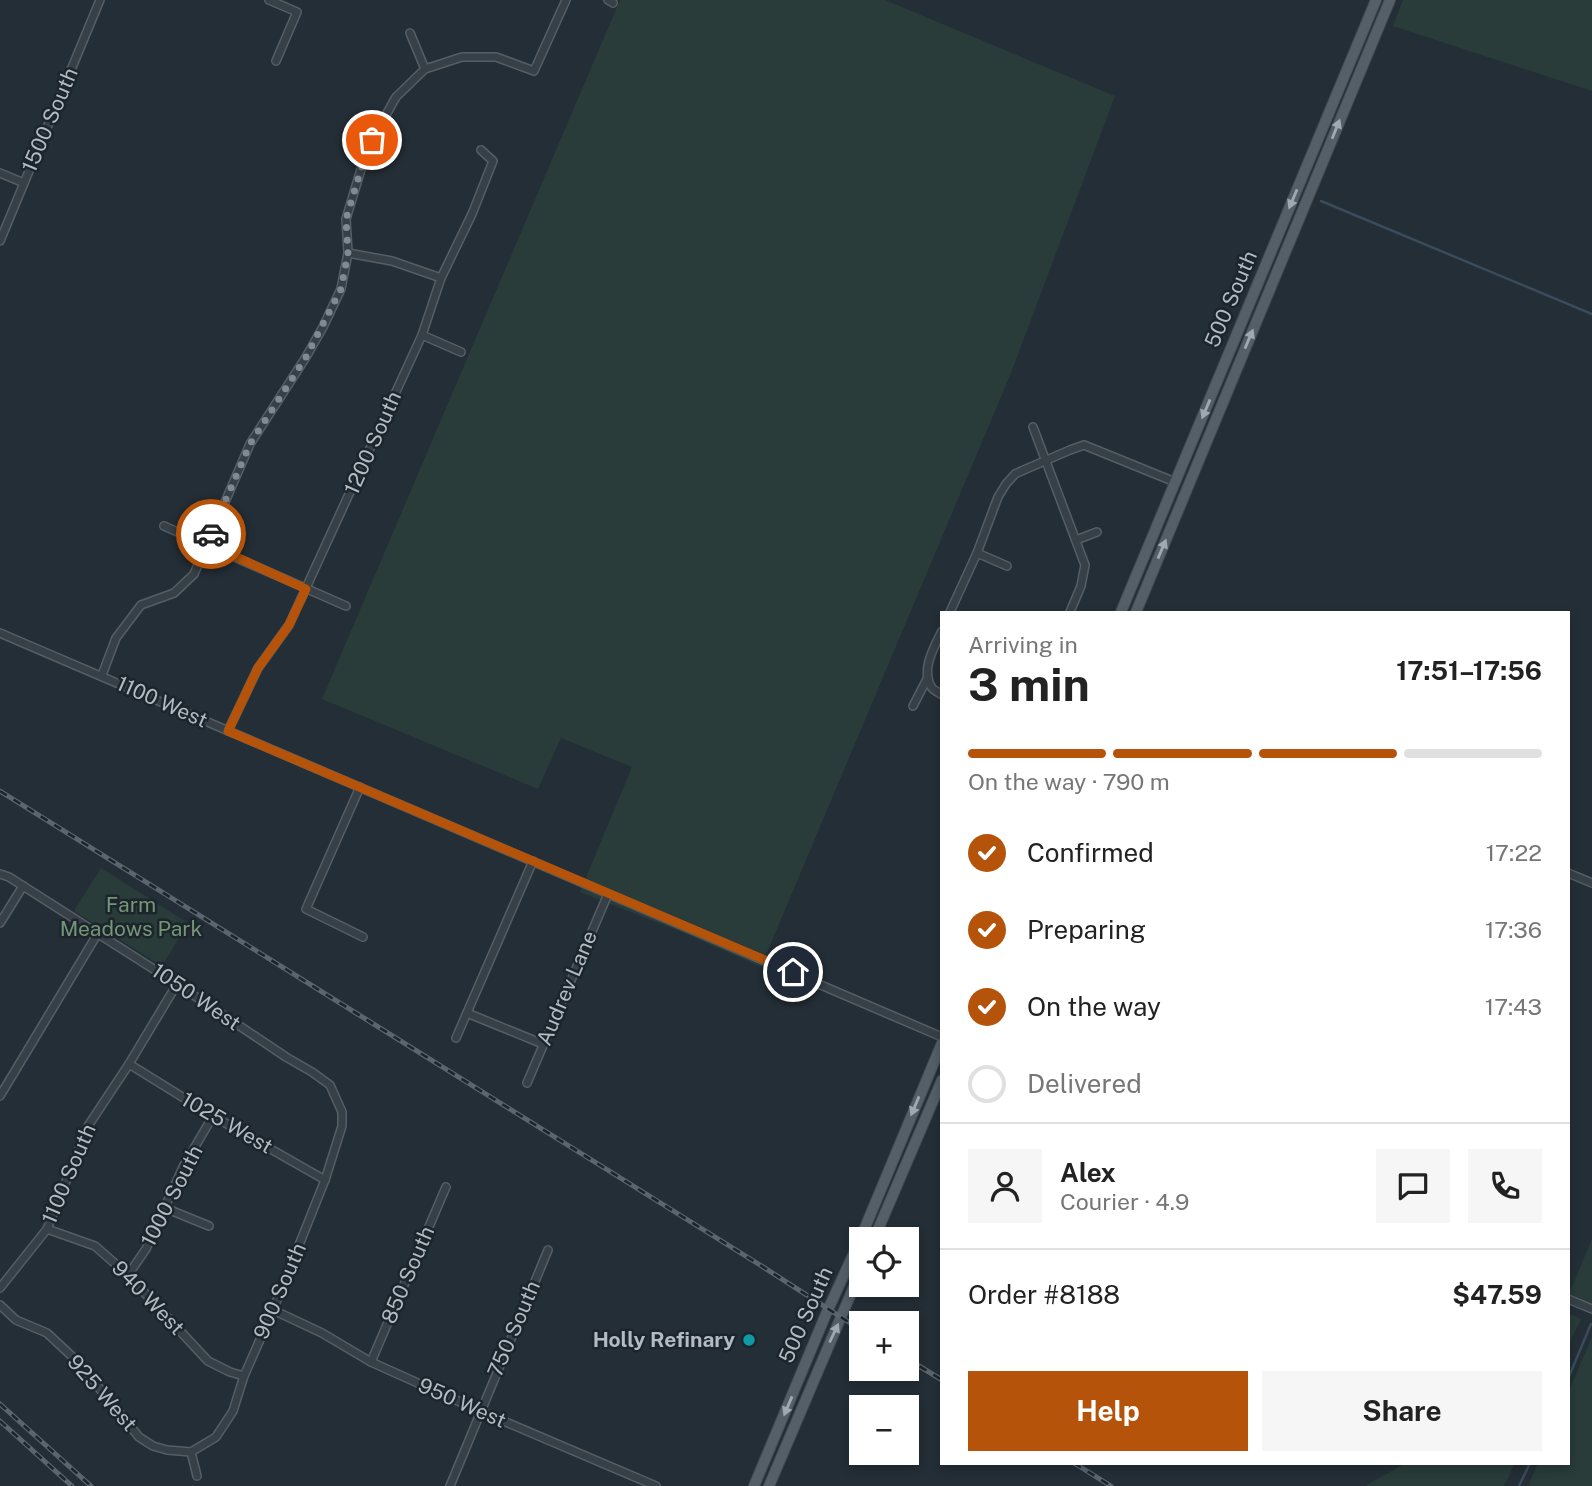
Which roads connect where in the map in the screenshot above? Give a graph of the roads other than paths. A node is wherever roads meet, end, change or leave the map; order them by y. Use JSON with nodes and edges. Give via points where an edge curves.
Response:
{"nodes":[{"id":1,"x":100,"y":0,"type":"edge"},
{"id":2,"x":269,"y":0,"type":"edge"},
{"id":3,"x":566,"y":0,"type":"edge"},
{"id":4,"x":1376,"y":0,"type":"edge"},
{"id":5,"x":1390,"y":0,"type":"edge"},
{"id":6,"x":410,"y":33,"type":"dead end"},
{"id":7,"x":276,"y":61,"type":"dead end"},
{"id":8,"x":425,"y":69,"type":"junction"},
{"id":9,"x":481,"y":150,"type":"dead end"},
{"id":10,"x":0,"y":173,"type":"edge"},
{"id":11,"x":24,"y":183,"type":"junction"},
{"id":12,"x":0,"y":241,"type":"edge"},
{"id":13,"x":348,"y":253,"type":"junction"},
{"id":14,"x":442,"y":278,"type":"junction"},
{"id":15,"x":422,"y":335,"type":"junction"},
{"id":16,"x":461,"y":352,"type":"dead end"},
{"id":17,"x":1033,"y":427,"type":"dead end"},
{"id":18,"x":1045,"y":461,"type":"junction"},
{"id":19,"x":1175,"y":482,"type":"junction"},
{"id":20,"x":164,"y":526,"type":"dead end"},
{"id":21,"x":1097,"y":532,"type":"dead end"},
{"id":22,"x":1076,"y":540,"type":"junction"},
{"id":23,"x":206,"y":543,"type":"junction"},
{"id":24,"x":977,"y":553,"type":"junction"},
{"id":25,"x":1007,"y":566,"type":"dead end"},
{"id":26,"x":306,"y":589,"type":"junction"},
{"id":27,"x":346,"y":606,"type":"dead end"},
{"id":28,"x":950,"y":611,"type":"edge"},
{"id":29,"x":1070,"y":611,"type":"edge"},
{"id":30,"x":1121,"y":611,"type":"edge"},
{"id":31,"x":1136,"y":611,"type":"edge"},
{"id":32,"x":0,"y":633,"type":"edge"},
{"id":33,"x":940,"y":636,"type":"edge"},
{"id":34,"x":102,"y":676,"type":"junction"},
{"id":35,"x":928,"y":677,"type":"junction"},
{"id":36,"x":940,"y":694,"type":"edge"},
{"id":37,"x":913,"y":706,"type":"dead end"},
{"id":38,"x":228,"y":731,"type":"junction"},
{"id":39,"x":360,"y":787,"type":"junction"},
{"id":40,"x":533,"y":862,"type":"junction"},
{"id":41,"x":0,"y":874,"type":"edge"},
{"id":42,"x":1570,"y":874,"type":"edge"},
{"id":43,"x":1592,"y":883,"type":"edge"},
{"id":44,"x":23,"y":886,"type":"junction"},
{"id":45,"x":608,"y":894,"type":"junction"},
{"id":46,"x":0,"y":923,"type":"edge"},
{"id":47,"x":98,"y":933,"type":"junction"},
{"id":48,"x":363,"y":937,"type":"dead end"},
{"id":49,"x":177,"y":984,"type":"junction"},
{"id":50,"x":467,"y":1013,"type":"junction"},
{"id":51,"x":940,"y":1036,"type":"edge"},
{"id":52,"x":456,"y":1038,"type":"dead end"},
{"id":53,"x":543,"y":1044,"type":"junction"},
{"id":54,"x":940,"y":1048,"type":"edge"},
{"id":55,"x":129,"y":1064,"type":"junction"},
{"id":56,"x":527,"y":1083,"type":"dead end"},
{"id":57,"x":940,"y":1085,"type":"edge"},
{"id":58,"x":0,"y":1096,"type":"edge"},
{"id":59,"x":342,"y":1112,"type":"joint"},
{"id":60,"x":213,"y":1116,"type":"junction"},
{"id":61,"x":325,"y":1180,"type":"junction"},
{"id":62,"x":446,"y":1187,"type":"dead end"},
{"id":63,"x":165,"y":1208,"type":"junction"},
{"id":64,"x":209,"y":1226,"type":"dead end"},
{"id":65,"x":879,"y":1227,"type":"edge"},
{"id":66,"x":47,"y":1229,"type":"junction"},
{"id":67,"x":548,"y":1250,"type":"dead end"},
{"id":68,"x":128,"y":1275,"type":"junction"},
{"id":69,"x":0,"y":1288,"type":"edge"},
{"id":70,"x":850,"y":1297,"type":"edge"},
{"id":71,"x":1570,"y":1300,"type":"edge"},
{"id":72,"x":0,"y":1305,"type":"edge"},
{"id":73,"x":1592,"y":1309,"type":"edge"},
{"id":74,"x":273,"y":1310,"type":"junction"},
{"id":75,"x":371,"y":1362,"type":"junction"},
{"id":76,"x":244,"y":1376,"type":"junction"},
{"id":77,"x":480,"y":1411,"type":"junction"},
{"id":78,"x":191,"y":1452,"type":"junction"},
{"id":79,"x":197,"y":1476,"type":"dead end"},
{"id":80,"x":450,"y":1486,"type":"edge"},
{"id":81,"x":656,"y":1486,"type":"edge"},
{"id":82,"x":754,"y":1486,"type":"edge"},
{"id":83,"x":769,"y":1486,"type":"edge"}],
"edges":[{"from":1,"to":11,"type":"street","name":"1500 South"},
{"from":2,"to":7,"type":"street","via":[[297,12]]},
{"from":3,"to":8,"type":"street","via":[[534,71],[496,57],[462,57]]},
{"from":4,"to":19,"type":"main road","name":"500 South","one_way":true},
{"from":31,"to":5,"type":"main road","name":"500 South","one_way":true},
{"from":6,"to":8,"type":"street"},
{"from":8,"to":13,"type":"street","via":[[396,97],[369,149],[346,219]]},
{"from":9,"to":14,"type":"street","name":"1200 South","via":[[493,161]]},
{"from":10,"to":11,"type":"street"},
{"from":11,"to":12,"type":"street","name":"1500 South"},
{"from":13,"to":14,"type":"street","via":[[392,261]]},
{"from":13,"to":23,"type":"street","via":[[341,289],[323,327],[250,444]]},
{"from":14,"to":15,"type":"street","name":"1200 South"},
{"from":15,"to":16,"type":"street"},
{"from":15,"to":26,"type":"street","name":"1200 South"},
{"from":17,"to":18,"type":"street"},
{"from":18,"to":19,"type":"street","via":[[1084,446]]},
{"from":18,"to":22,"type":"street"},
{"from":18,"to":24,"type":"street","via":[[1015,474],[1006,484]]},
{"from":19,"to":30,"type":"main road","name":"500 South"},
{"from":20,"to":23,"type":"street"},
{"from":21,"to":22,"type":"street"},
{"from":22,"to":29,"type":"street","via":[[1085,565]]},
{"from":23,"to":26,"type":"street"},
{"from":23,"to":34,"type":"street","via":[[194,574],[174,593],[141,605],[116,638]]},
{"from":24,"to":25,"type":"street"},
{"from":24,"to":28,"type":"street"},
{"from":26,"to":27,"type":"street"},
{"from":26,"to":38,"type":"street","name":"1200 South","via":[[289,625],[258,668]]},
{"from":32,"to":34,"type":"street","name":"1100 West"},
{"from":33,"to":35,"type":"street"},
{"from":34,"to":38,"type":"street","name":"1100 West"},
{"from":35,"to":36,"type":"street","via":[[932,689]]},
{"from":35,"to":37,"type":"street"},
{"from":38,"to":39,"type":"street","name":"1100 West"},
{"from":39,"to":40,"type":"street","name":"1100 West"},
{"from":39,"to":48,"type":"street","via":[[306,909]]},
{"from":40,"to":45,"type":"street","name":"1100 West"},
{"from":40,"to":50,"type":"street"},
{"from":41,"to":44,"type":"street","name":"1050 West"},
{"from":42,"to":43,"type":"street"},
{"from":44,"to":46,"type":"street"},
{"from":44,"to":47,"type":"street","name":"1050 West"},
{"from":45,"to":51,"type":"street","name":"1100 West"},
{"from":45,"to":53,"type":"street","name":"Audrev Lane"},
{"from":47,"to":49,"type":"street","name":"1050 West"},
{"from":47,"to":58,"type":"street"},
{"from":49,"to":55,"type":"street","name":"1100 South"},
{"from":49,"to":59,"type":"street","name":"1050 West","via":[[330,1085]]},
{"from":50,"to":52,"type":"street"},
{"from":50,"to":53,"type":"street"},
{"from":53,"to":56,"type":"street","name":"Audrev Lane"},
{"from":54,"to":82,"type":"main road","name":"500 South","one_way":true},
{"from":55,"to":60,"type":"street","name":"1025 West"},
{"from":55,"to":66,"type":"street","name":"1100 South","via":[[88,1126]]},
{"from":57,"to":65,"type":"main road"},
{"from":59,"to":61,"type":"street","name":"900 South"},
{"from":60,"to":61,"type":"street","name":"1025 West"},
{"from":60,"to":63,"type":"street","name":"1000 South"},
{"from":61,"to":74,"type":"street","name":"900 South"},
{"from":62,"to":75,"type":"street","name":"850 South"},
{"from":63,"to":64,"type":"street"},
{"from":63,"to":68,"type":"street","name":"1000 South"},
{"from":66,"to":68,"type":"street","name":"940 West","via":[[95,1245]]},
{"from":66,"to":69,"type":"street","name":"1100 South"},
{"from":67,"to":77,"type":"street","name":"750 South"},
{"from":68,"to":76,"type":"street","name":"940 West","via":[[208,1361]]},
{"from":83,"to":70,"type":"main road","name":"500 South","one_way":true},
{"from":71,"to":73,"type":"street"},
{"from":72,"to":78,"type":"street","name":"925 West","via":[[16,1320],[47,1333],[139,1437],[153,1446]]},
{"from":74,"to":75,"type":"street","name":"950 West"},
{"from":74,"to":76,"type":"street","name":"900 South"},
{"from":75,"to":77,"type":"street","name":"950 West"},
{"from":76,"to":78,"type":"street","name":"900 South","via":[[233,1411],[216,1437]]},
{"from":77,"to":80,"type":"street","name":"750 South"},
{"from":77,"to":81,"type":"street","name":"950 West"},
{"from":78,"to":79,"type":"street"}]}
